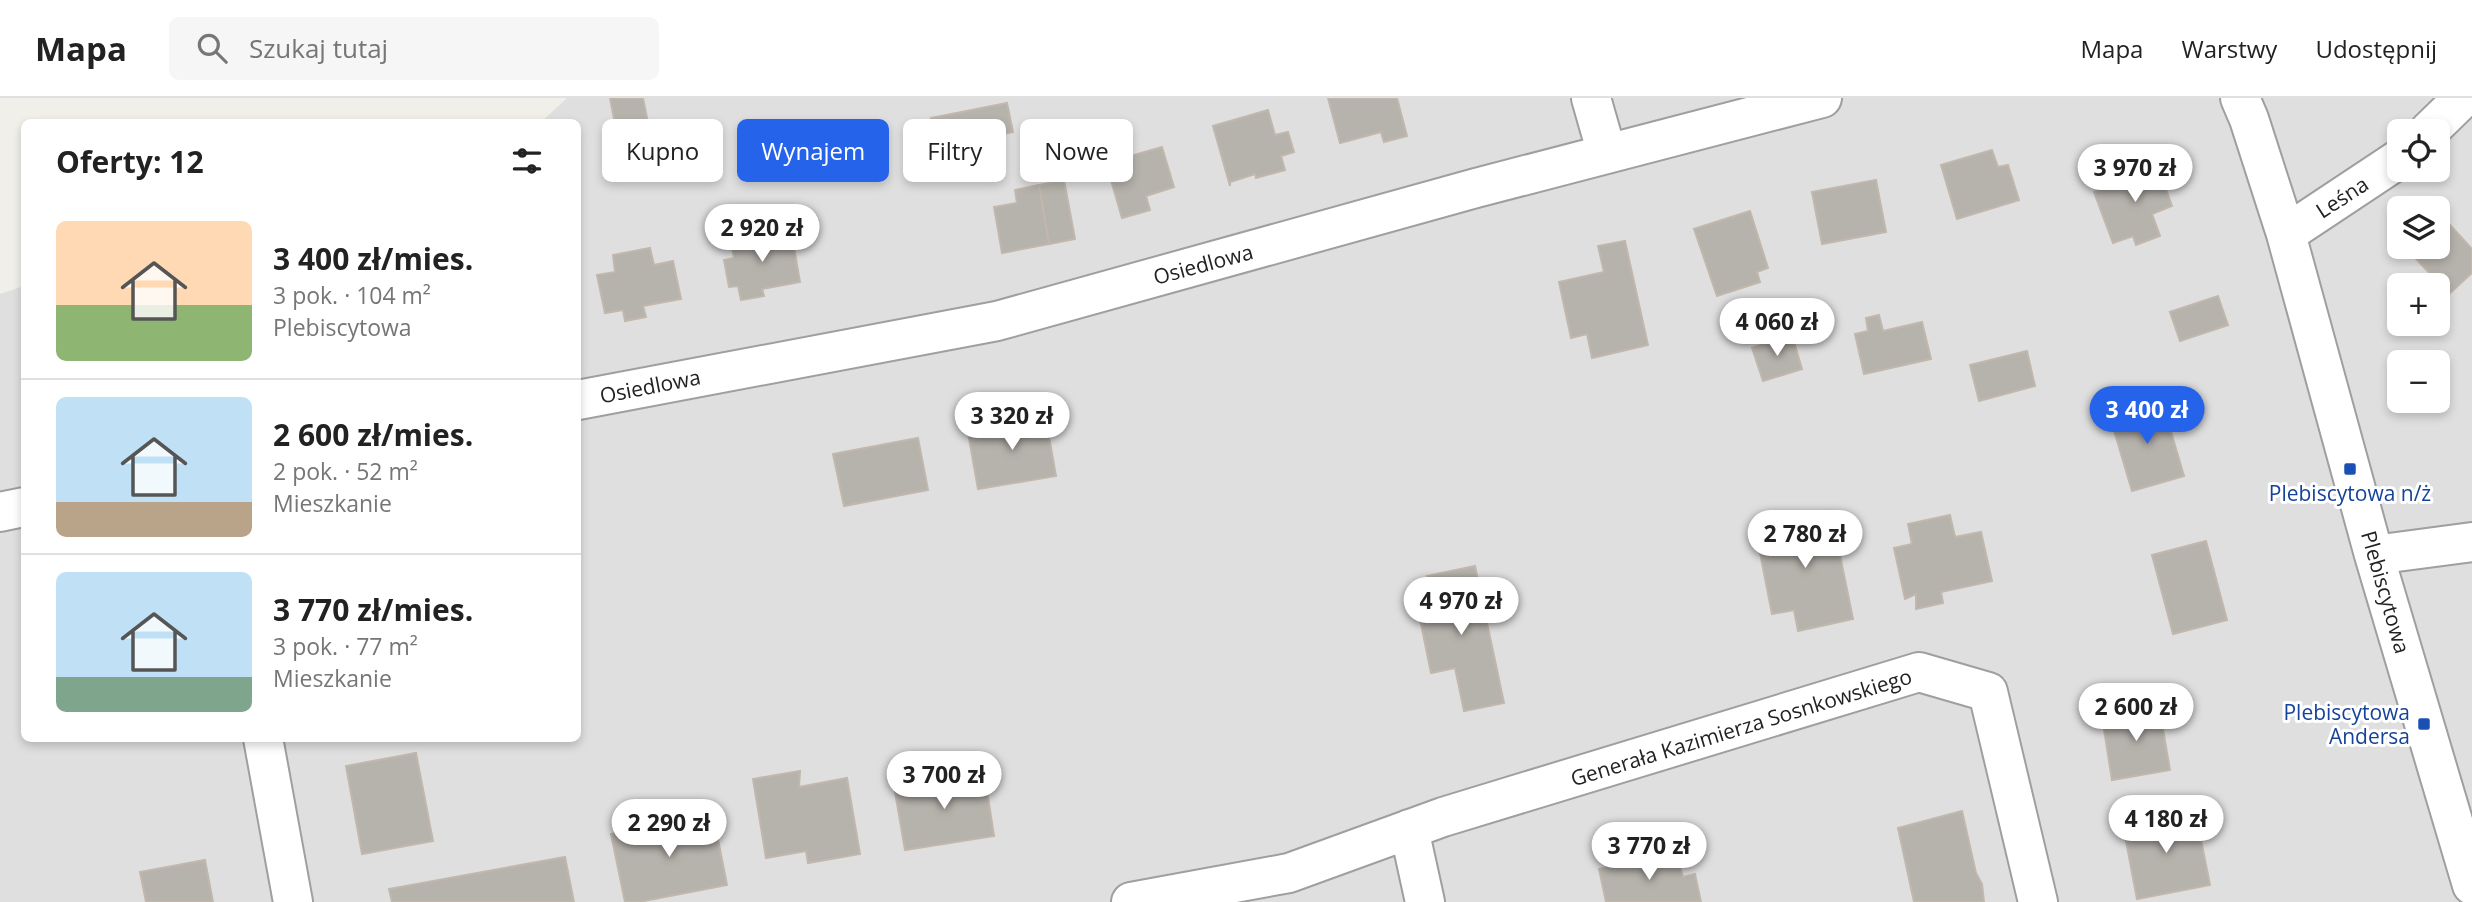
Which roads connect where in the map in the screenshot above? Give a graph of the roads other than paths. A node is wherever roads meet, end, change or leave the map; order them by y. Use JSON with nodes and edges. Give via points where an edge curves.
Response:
{"nodes":[{"id":1,"x":1591,"y":98,"type":"edge"},
{"id":2,"x":1822,"y":98,"type":"edge"},
{"id":3,"x":2240,"y":98,"type":"edge"},
{"id":4,"x":2463,"y":98,"type":"edge"},
{"id":5,"x":2441,"y":119,"type":"edge"},
{"id":6,"x":1607,"y":154,"type":"junction"},
{"id":7,"x":2387,"y":167,"type":"edge"},
{"id":8,"x":2286,"y":234,"type":"junction"},
{"id":9,"x":581,"y":399,"type":"edge"},
{"id":10,"x":21,"y":508,"type":"edge"},
{"id":11,"x":0,"y":512,"type":"edge"},
{"id":12,"x":2472,"y":542,"type":"edge"},
{"id":13,"x":2374,"y":555,"type":"junction"},
{"id":14,"x":263,"y":742,"type":"edge"},
{"id":15,"x":1409,"y":829,"type":"junction"},
{"id":16,"x":2472,"y":885,"type":"edge"},
{"id":17,"x":293,"y":902,"type":"edge"},
{"id":18,"x":1131,"y":902,"type":"edge"},
{"id":19,"x":1425,"y":902,"type":"edge"},
{"id":20,"x":2038,"y":902,"type":"edge"}],
"edges":[{"from":1,"to":6,"type":"street"},
{"from":2,"to":6,"type":"street","name":"Osiedlowa"},
{"from":3,"to":8,"type":"street","name":"Plebiscytowa"},
{"from":4,"to":5,"type":"street"},
{"from":6,"to":9,"type":"street","name":"Osiedlowa","via":[[997,321]]},
{"from":7,"to":8,"type":"street","name":"Leśna"},
{"from":8,"to":13,"type":"street","name":"Plebiscytowa"},
{"from":10,"to":11,"type":"street"},
{"from":12,"to":13,"type":"street"},
{"from":13,"to":16,"type":"street","name":"Plebiscytowa"},
{"from":14,"to":17,"type":"street"},
{"from":15,"to":18,"type":"street","name":"Generała Kazimierza Sosnkowskiego","via":[[1289,873]]},
{"from":15,"to":19,"type":"street"},
{"from":15,"to":20,"type":"street","name":"Generała Kazimierza Sosnkowskiego","via":[[1919,672],[1988,692]]}]}
